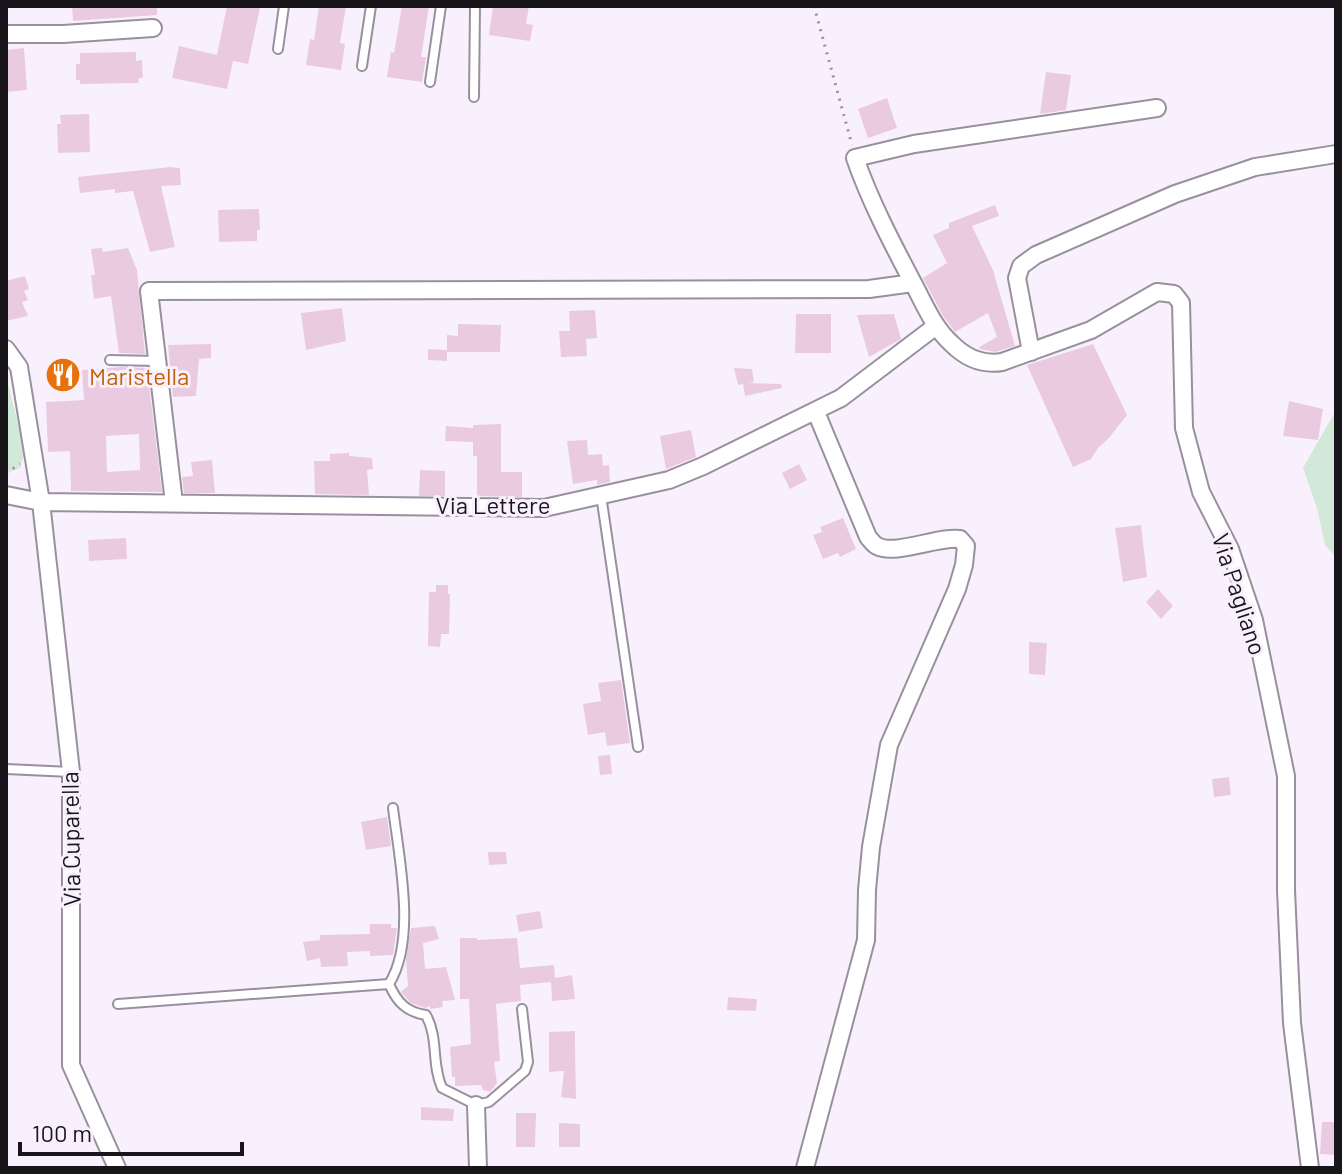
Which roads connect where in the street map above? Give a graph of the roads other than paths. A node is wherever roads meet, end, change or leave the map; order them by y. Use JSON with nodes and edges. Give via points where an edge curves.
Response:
{"nodes":[{"id":1,"x":284,"y":6,"type":"edge"},
{"id":2,"x":371,"y":6,"type":"edge"},
{"id":3,"x":441,"y":6,"type":"edge"},
{"id":4,"x":475,"y":6,"type":"edge"},
{"id":5,"x":153,"y":28,"type":"dead end"},
{"id":6,"x":6,"y":34,"type":"edge"},
{"id":7,"x":278,"y":49,"type":"dead end"},
{"id":8,"x":362,"y":66,"type":"dead end"},
{"id":9,"x":430,"y":82,"type":"dead end"},
{"id":10,"x":474,"y":97,"type":"dead end"},
{"id":11,"x":1157,"y":108,"type":"dead end"},
{"id":12,"x":1336,"y":154,"type":"edge"},
{"id":13,"x":913,"y":283,"type":"junction"},
{"id":14,"x":936,"y":326,"type":"junction"},
{"id":15,"x":6,"y":349,"type":"edge"},
{"id":16,"x":1031,"y":352,"type":"junction"},
{"id":17,"x":110,"y":360,"type":"dead end"},
{"id":18,"x":157,"y":361,"type":"junction"},
{"id":19,"x":816,"y":412,"type":"junction"},
{"id":20,"x":601,"y":494,"type":"junction"},
{"id":21,"x":6,"y":495,"type":"edge"},
{"id":22,"x":41,"y":502,"type":"junction"},
{"id":23,"x":174,"y":503,"type":"junction"},
{"id":24,"x":638,"y":747,"type":"dead end"},
{"id":25,"x":6,"y":769,"type":"edge"},
{"id":26,"x":71,"y":772,"type":"junction"},
{"id":27,"x":393,"y":808,"type":"dead end"},
{"id":28,"x":389,"y":984,"type":"junction"},
{"id":29,"x":118,"y":1004,"type":"dead end"},
{"id":30,"x":522,"y":1009,"type":"dead end"},
{"id":31,"x":476,"y":1105,"type":"junction"},
{"id":32,"x":117,"y":1168,"type":"edge"},
{"id":33,"x":478,"y":1168,"type":"edge"},
{"id":34,"x":805,"y":1168,"type":"edge"},
{"id":35,"x":1310,"y":1168,"type":"edge"}],
"edges":[{"from":1,"to":7,"type":"lane"},
{"from":2,"to":8,"type":"lane"},
{"from":3,"to":9,"type":"lane"},
{"from":4,"to":10,"type":"lane"},
{"from":5,"to":6,"type":"street"},
{"from":11,"to":13,"type":"street","via":[[914,144],[855,158],[868,197]]},
{"from":12,"to":16,"type":"street","via":[[1255,167],[1175,194],[1036,255],[1021,266],[1017,278]]},
{"from":13,"to":14,"type":"street"},
{"from":13,"to":18,"type":"street","via":[[853,289],[149,291]]},
{"from":14,"to":16,"type":"street","name":"Via Pagliano","via":[[952,345],[987,364]]},
{"from":14,"to":19,"type":"street","name":"Via Lettere"},
{"from":15,"to":22,"type":"street","name":"Via Cuparella","via":[[19,367]]},
{"from":16,"to":35,"type":"street","name":"Via Pagliano","via":[[1091,330],[1157,292],[1174,294],[1181,303],[1184,428],[1201,492],[1230,549],[1254,620],[1286,776],[1292,1023]]},
{"from":17,"to":18,"type":"lane"},
{"from":18,"to":23,"type":"street"},
{"from":19,"to":20,"type":"street","name":"Via Lettere","via":[[669,480]]},
{"from":19,"to":34,"type":"street","via":[[868,537],[877,546],[891,549],[950,538],[966,546],[957,589],[889,745],[871,847],[866,940]]},
{"from":20,"to":23,"type":"street","name":"Via Lettere","via":[[544,508]]},
{"from":20,"to":24,"type":"lane"},
{"from":21,"to":22,"type":"street","name":"Via Lettere"},
{"from":22,"to":23,"type":"street","name":"Via Lettere"},
{"from":22,"to":26,"type":"street","name":"Via Cuparella"},
{"from":25,"to":26,"type":"lane"},
{"from":26,"to":32,"type":"street","name":"Via Cuparella","via":[[71,1065]]},
{"from":27,"to":28,"type":"lane","via":[[404,919],[400,960]]},
{"from":28,"to":29,"type":"lane"},
{"from":28,"to":31,"type":"lane","via":[[395,998],[412,1013],[426,1015],[433,1026],[442,1088]]},
{"from":30,"to":31,"type":"lane","via":[[525,1071],[489,1102]]},
{"from":31,"to":33,"type":"street"}]}
